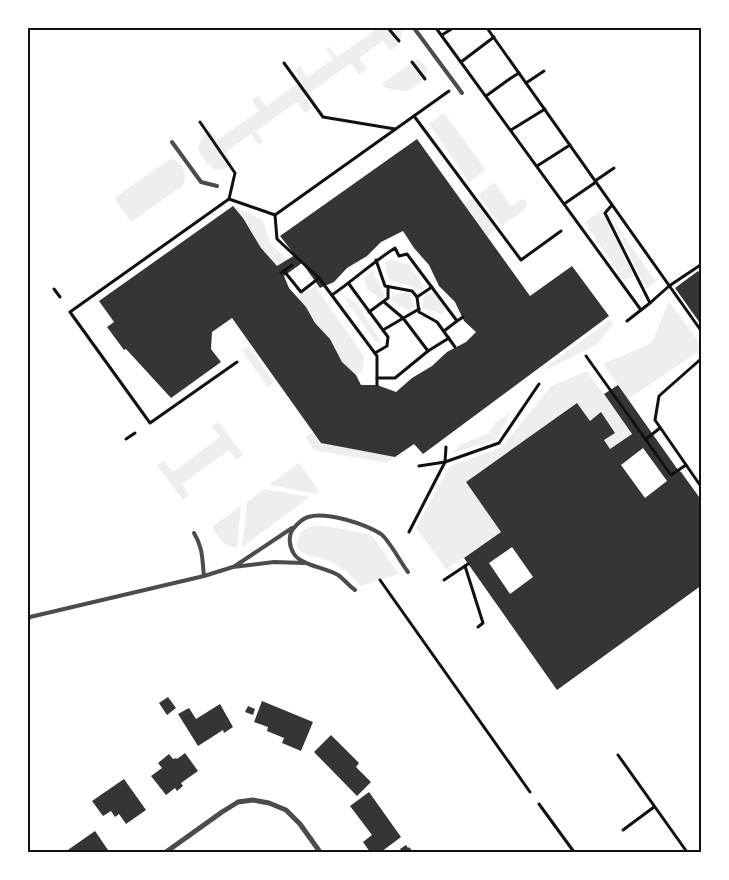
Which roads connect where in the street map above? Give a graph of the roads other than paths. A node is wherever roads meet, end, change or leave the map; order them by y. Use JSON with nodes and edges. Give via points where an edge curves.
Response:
{"nodes":[{"id":1,"x":414,"y":28,"type":"edge"},
{"id":2,"x":462,"y":93,"type":"dead end"},
{"id":3,"x":172,"y":142,"type":"dead end"},
{"id":4,"x":217,"y":186,"type":"dead end"},
{"id":5,"x":296,"y":525,"type":"junction"},
{"id":6,"x":194,"y":533,"type":"dead end"},
{"id":7,"x":304,"y":563,"type":"junction"},
{"id":8,"x":233,"y":567,"type":"junction"},
{"id":9,"x":408,"y":572,"type":"dead end"},
{"id":10,"x":204,"y":576,"type":"junction"},
{"id":11,"x":355,"y":590,"type":"dead end"},
{"id":12,"x":28,"y":618,"type":"edge"},
{"id":13,"x":166,"y":852,"type":"edge"},
{"id":14,"x":320,"y":852,"type":"edge"}],
"edges":[{"from":1,"to":2,"type":"lane"},
{"from":3,"to":4,"type":"lane","via":[[201,182]]},
{"from":5,"to":7,"type":"lane","via":[[290,534],[290,547],[294,556]]},
{"from":5,"to":8,"type":"lane"},
{"from":5,"to":9,"type":"lane","via":[[308,517],[330,516],[368,527],[383,536]]},
{"from":6,"to":10,"type":"lane","via":[[200,543]]},
{"from":7,"to":8,"type":"lane","via":[[274,562]]},
{"from":7,"to":11,"type":"lane","via":[[338,575]]},
{"from":8,"to":10,"type":"lane"},
{"from":10,"to":12,"type":"lane"},
{"from":13,"to":14,"type":"street","via":[[238,802],[253,800],[286,810]]}]}
